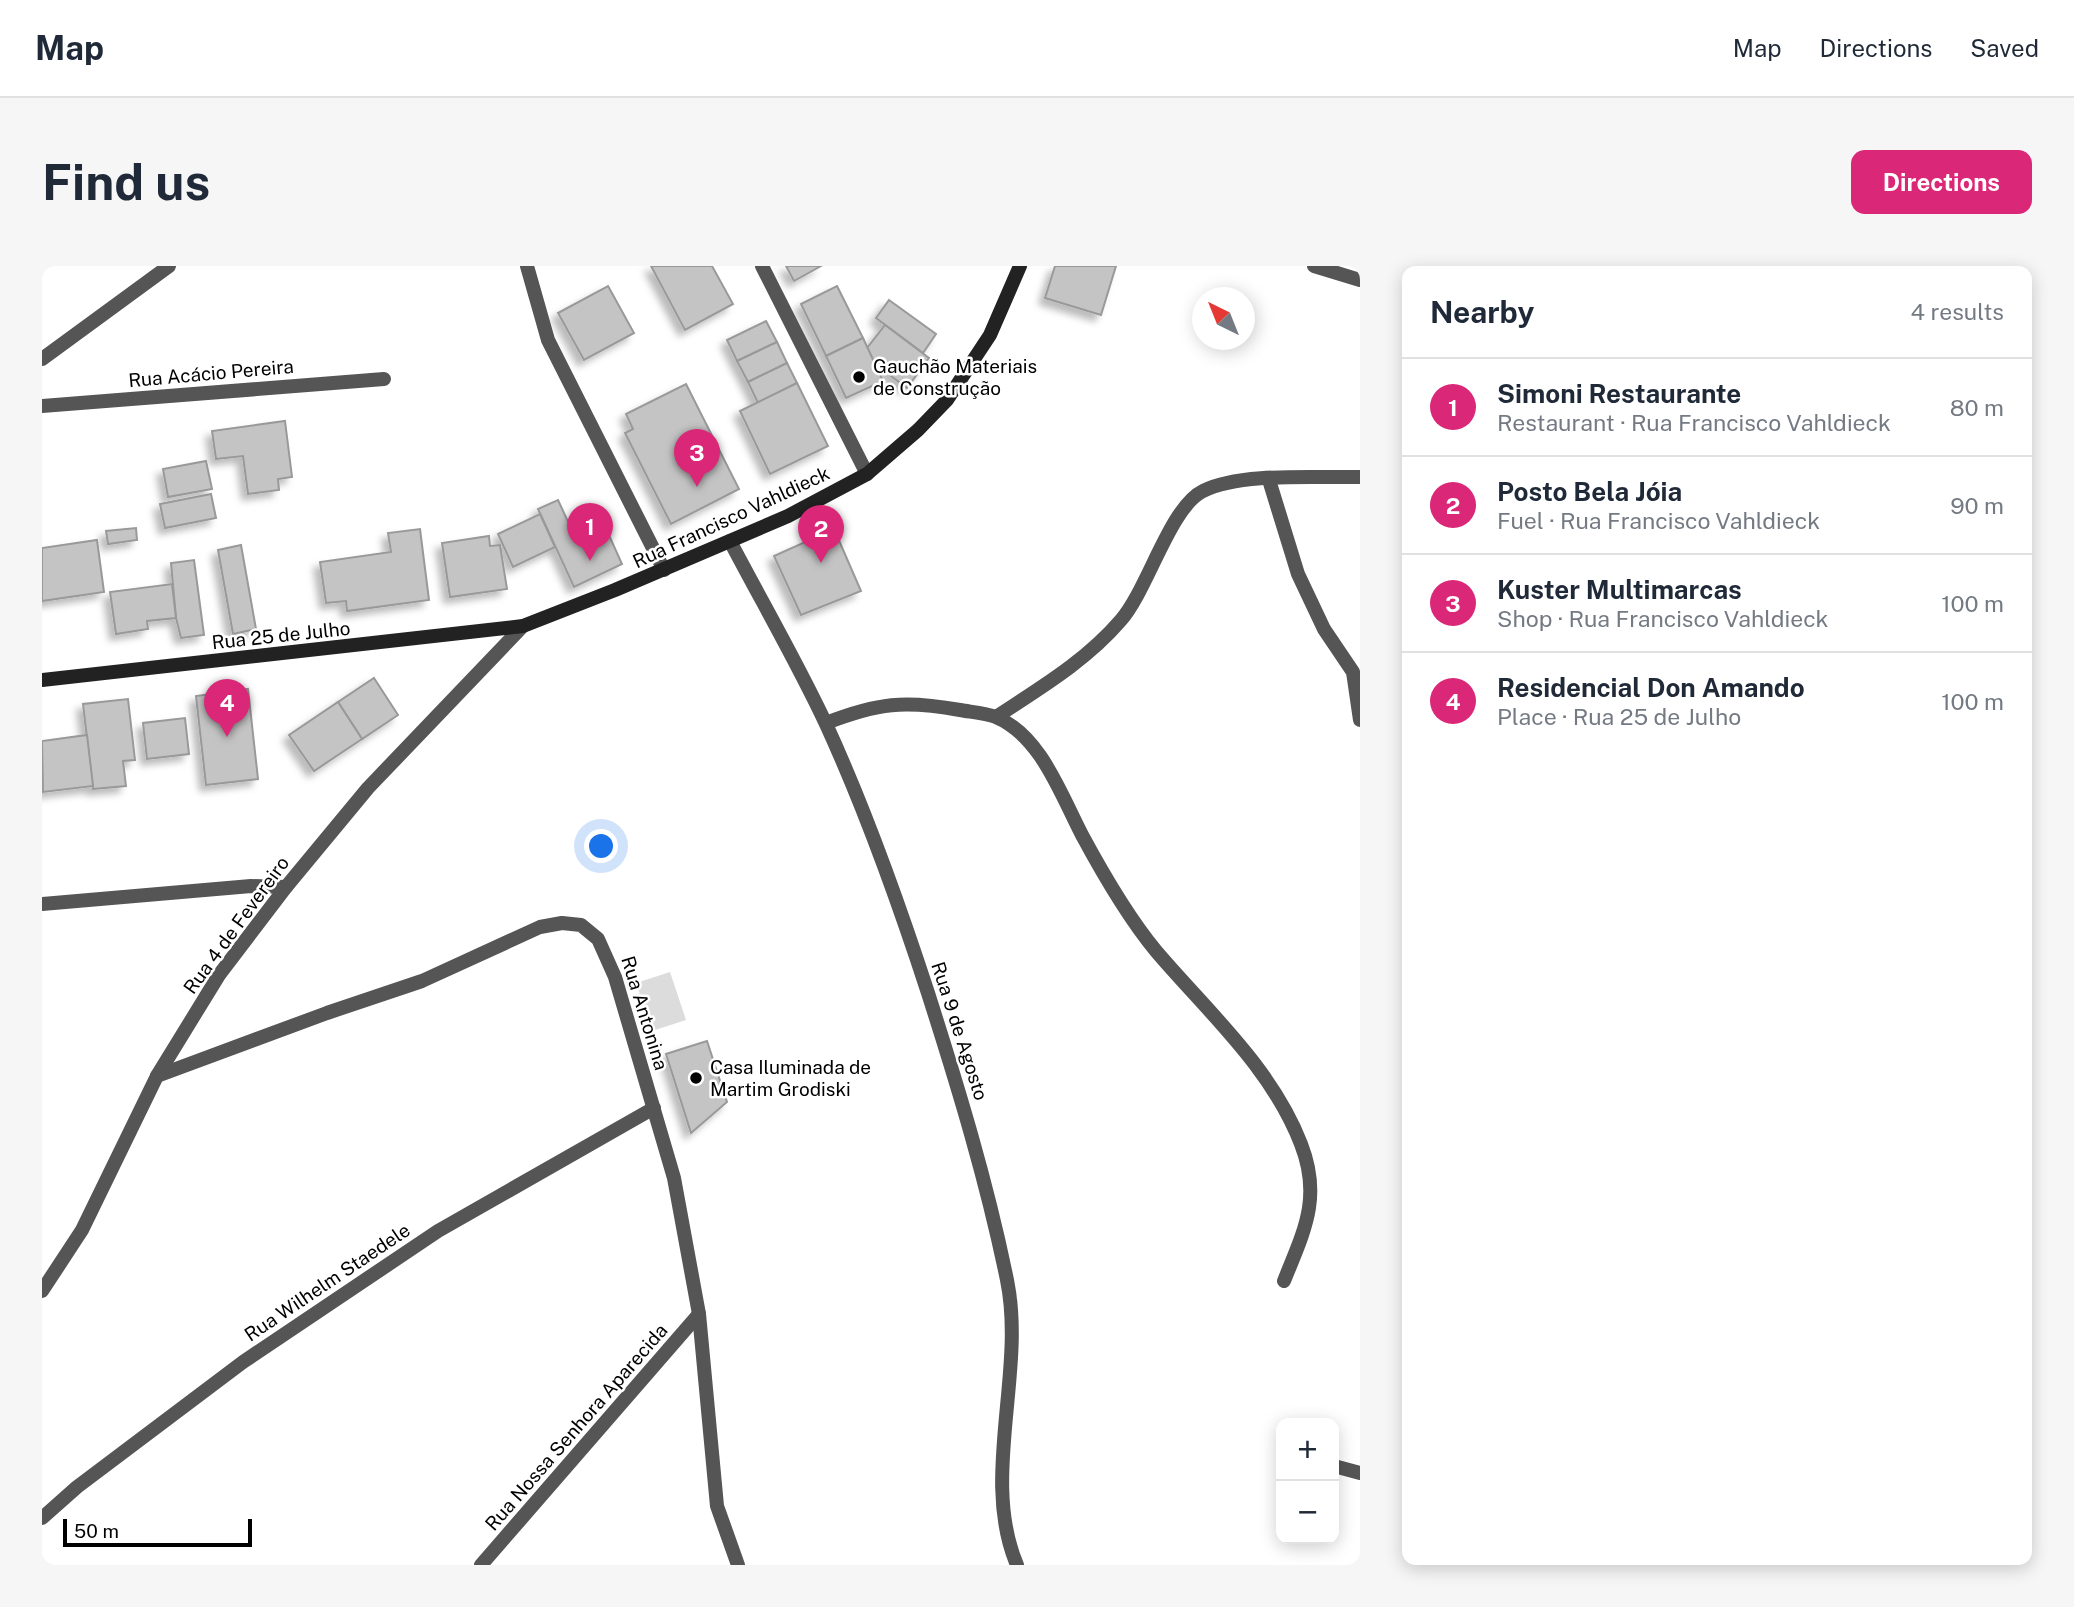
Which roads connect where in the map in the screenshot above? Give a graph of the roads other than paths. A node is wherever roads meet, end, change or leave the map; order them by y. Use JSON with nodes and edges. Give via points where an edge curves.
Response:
{"nodes":[{"id":1,"x":169,"y":266,"type":"edge"},
{"id":2,"x":527,"y":266,"type":"edge"},
{"id":3,"x":762,"y":266,"type":"edge"},
{"id":4,"x":1020,"y":266,"type":"edge"},
{"id":5,"x":1314,"y":266,"type":"edge"},
{"id":6,"x":1360,"y":280,"type":"edge"},
{"id":7,"x":42,"y":359,"type":"edge"},
{"id":8,"x":384,"y":379,"type":"dead end"},
{"id":9,"x":42,"y":406,"type":"edge"},
{"id":10,"x":867,"y":474,"type":"junction"},
{"id":11,"x":1360,"y":477,"type":"edge"},
{"id":12,"x":1269,"y":480,"type":"junction"},
{"id":13,"x":730,"y":541,"type":"junction"},
{"id":14,"x":664,"y":570,"type":"junction"},
{"id":15,"x":523,"y":626,"type":"junction"},
{"id":16,"x":1357,"y":672,"type":"edge"},
{"id":17,"x":42,"y":680,"type":"edge"},
{"id":18,"x":996,"y":717,"type":"junction"},
{"id":19,"x":1360,"y":720,"type":"edge"},
{"id":20,"x":826,"y":723,"type":"junction"},
{"id":21,"x":286,"y":887,"type":"junction"},
{"id":22,"x":42,"y":904,"type":"edge"},
{"id":23,"x":157,"y":1076,"type":"junction"},
{"id":24,"x":654,"y":1108,"type":"junction"},
{"id":25,"x":1284,"y":1281,"type":"dead end"},
{"id":26,"x":42,"y":1291,"type":"edge"},
{"id":27,"x":699,"y":1314,"type":"junction"},
{"id":28,"x":1339,"y":1467,"type":"edge"},
{"id":29,"x":1360,"y":1473,"type":"edge"},
{"id":30,"x":42,"y":1518,"type":"edge"},
{"id":31,"x":481,"y":1565,"type":"edge"},
{"id":32,"x":738,"y":1565,"type":"edge"},
{"id":33,"x":1017,"y":1565,"type":"edge"}],
"edges":[{"from":1,"to":7,"type":"street"},
{"from":2,"to":14,"type":"street","via":[[548,340]]},
{"from":3,"to":10,"type":"street"},
{"from":4,"to":10,"type":"main road","name":"Rua Francisco Vahldieck","via":[[990,335],[947,400]]},
{"from":5,"to":6,"type":"street"},
{"from":8,"to":9,"type":"street","name":"Rua Acácio Pereira"},
{"from":10,"to":13,"type":"main road","name":"Rua Francisco Vahldieck"},
{"from":11,"to":12,"type":"street"},
{"from":12,"to":16,"type":"street","via":[[1298,574],[1324,629]]},
{"from":12,"to":18,"type":"street","via":[[1225,481],[1199,492],[1178,516],[1124,618],[1100,644]]},
{"from":13,"to":14,"type":"main road","name":"Rua Francisco Vahldieck"},
{"from":13,"to":20,"type":"street","name":"Rua 9 de Agosto"},
{"from":14,"to":15,"type":"main road","name":"Rua Francisco Vahldieck"},
{"from":15,"to":17,"type":"main road","name":"Rua 25 de Julho"},
{"from":15,"to":21,"type":"street","name":"Rua 4 de Fevereiro","via":[[377,779]]},
{"from":16,"to":19,"type":"street"},
{"from":18,"to":20,"type":"street","via":[[891,703]]},
{"from":18,"to":25,"type":"street","via":[[1021,735],[1043,760],[1123,905],[1154,949],[1244,1049],[1301,1143],[1313,1187],[1308,1222]]},
{"from":20,"to":33,"type":"street","name":"Rua 9 de Agosto","via":[[892,883],[960,1093],[1002,1257],[1012,1354],[1002,1490]]},
{"from":21,"to":22,"type":"street"},
{"from":21,"to":23,"type":"street","name":"Rua 4 de Fevereiro","via":[[219,975]]},
{"from":23,"to":24,"type":"street","name":"Rua Antonina","via":[[422,981],[540,927],[562,923],[581,925],[607,953]]},
{"from":23,"to":26,"type":"street","name":"Rua 4 de Fevereiro","via":[[82,1230]]},
{"from":24,"to":27,"type":"street","name":"Rua Antonina","via":[[674,1178]]},
{"from":24,"to":30,"type":"street","name":"Rua Wilhelm Staedele","via":[[415,1247],[243,1362]]},
{"from":27,"to":31,"type":"street","name":"Rua Nossa Senhora Aparecida"},
{"from":27,"to":32,"type":"street","name":"Rua Antonina","via":[[717,1506]]},
{"from":28,"to":29,"type":"street"}]}
